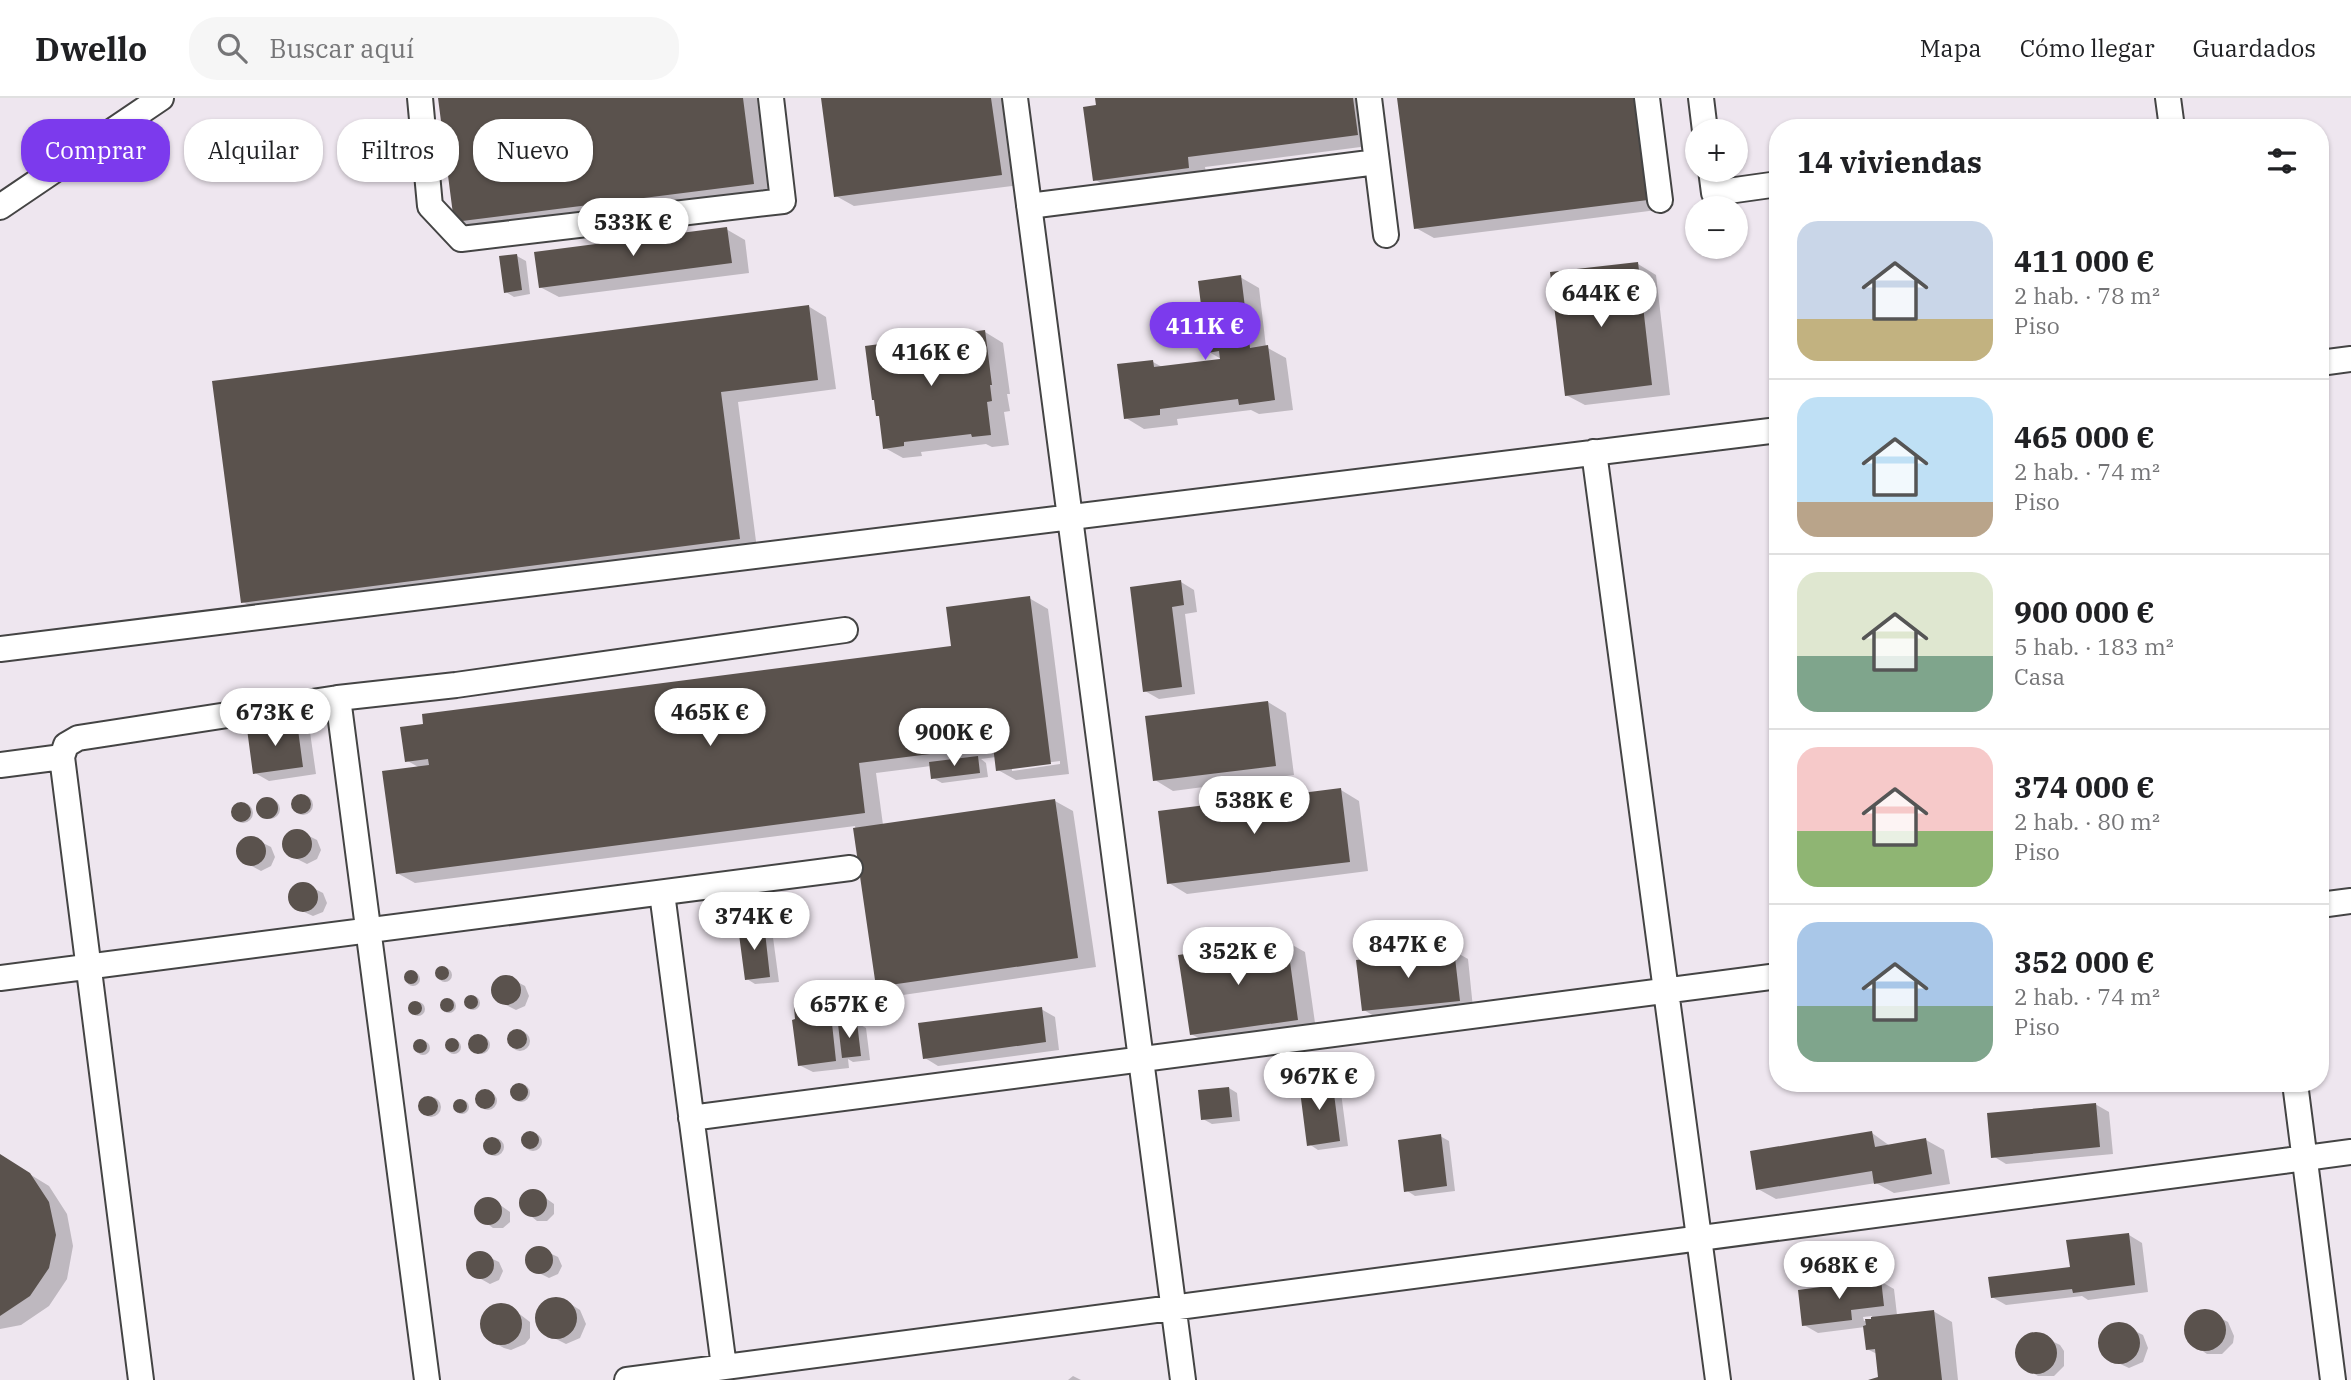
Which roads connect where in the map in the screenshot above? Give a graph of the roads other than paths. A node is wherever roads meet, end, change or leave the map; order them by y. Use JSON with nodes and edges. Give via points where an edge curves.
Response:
{"nodes":[{"id":1,"x":161,"y":98,"type":"edge"},
{"id":2,"x":420,"y":98,"type":"edge"},
{"id":3,"x":771,"y":98,"type":"edge"},
{"id":4,"x":1015,"y":98,"type":"edge"},
{"id":5,"x":1369,"y":98,"type":"edge"},
{"id":6,"x":1647,"y":98,"type":"edge"},
{"id":7,"x":1701,"y":98,"type":"edge"},
{"id":8,"x":2168,"y":98,"type":"edge"},
{"id":9,"x":1704,"y":119,"type":"edge"},
{"id":10,"x":2171,"y":119,"type":"edge"},
{"id":11,"x":1377,"y":162,"type":"junction"},
{"id":12,"x":1713,"y":182,"type":"edge"},
{"id":13,"x":1769,"y":185,"type":"edge"},
{"id":14,"x":1660,"y":200,"type":"dead end"},
{"id":15,"x":1030,"y":206,"type":"junction"},
{"id":16,"x":0,"y":207,"type":"edge"},
{"id":17,"x":1386,"y":236,"type":"dead end"},
{"id":18,"x":2351,"y":359,"type":"edge"},
{"id":19,"x":2329,"y":362,"type":"edge"},
{"id":20,"x":1769,"y":431,"type":"edge"},
{"id":21,"x":1594,"y":452,"type":"junction"},
{"id":22,"x":1069,"y":517,"type":"junction"},
{"id":23,"x":845,"y":630,"type":"dead end"},
{"id":24,"x":0,"y":649,"type":"edge"},
{"id":25,"x":338,"y":698,"type":"junction"},
{"id":26,"x":62,"y":757,"type":"junction"},
{"id":27,"x":0,"y":765,"type":"edge"},
{"id":28,"x":850,"y":868,"type":"dead end"},
{"id":29,"x":662,"y":893,"type":"junction"},
{"id":30,"x":2351,"y":901,"type":"edge"},
{"id":31,"x":2329,"y":904,"type":"edge"},
{"id":32,"x":368,"y":929,"type":"junction"},
{"id":33,"x":89,"y":966,"type":"junction"},
{"id":34,"x":1769,"y":977,"type":"edge"},
{"id":35,"x":0,"y":978,"type":"edge"},
{"id":36,"x":1666,"y":990,"type":"junction"},
{"id":37,"x":1140,"y":1059,"type":"junction"},
{"id":38,"x":2296,"y":1092,"type":"edge"},
{"id":39,"x":691,"y":1118,"type":"junction"},
{"id":40,"x":2351,"y":1152,"type":"edge"},
{"id":41,"x":2305,"y":1158,"type":"junction"},
{"id":42,"x":1699,"y":1238,"type":"junction"},
{"id":43,"x":1173,"y":1308,"type":"junction"},
{"id":44,"x":724,"y":1367,"type":"junction"},
{"id":45,"x":141,"y":1380,"type":"edge"},
{"id":46,"x":428,"y":1380,"type":"edge"},
{"id":47,"x":627,"y":1380,"type":"edge"},
{"id":48,"x":1183,"y":1380,"type":"edge"},
{"id":49,"x":1717,"y":1380,"type":"edge"},
{"id":50,"x":2333,"y":1380,"type":"edge"}],
"edges":[{"from":1,"to":16,"type":"lane"},
{"from":2,"to":3,"type":"lane","via":[[430,206],[461,239],[783,201]]},
{"from":4,"to":15,"type":"lane"},
{"from":5,"to":11,"type":"lane"},
{"from":6,"to":14,"type":"lane"},
{"from":7,"to":9,"type":"lane"},
{"from":8,"to":10,"type":"lane"},
{"from":11,"to":15,"type":"lane"},
{"from":11,"to":17,"type":"lane"},
{"from":12,"to":13,"type":"lane","via":[[1714,192]]},
{"from":15,"to":22,"type":"lane"},
{"from":18,"to":19,"type":"lane"},
{"from":20,"to":21,"type":"lane"},
{"from":21,"to":22,"type":"lane"},
{"from":21,"to":36,"type":"lane"},
{"from":22,"to":24,"type":"lane"},
{"from":22,"to":37,"type":"lane"},
{"from":23,"to":25,"type":"lane"},
{"from":25,"to":26,"type":"lane","via":[[78,738],[66,745]]},
{"from":25,"to":32,"type":"lane"},
{"from":26,"to":27,"type":"lane"},
{"from":26,"to":33,"type":"lane"},
{"from":28,"to":29,"type":"lane"},
{"from":29,"to":32,"type":"lane"},
{"from":29,"to":39,"type":"lane"},
{"from":30,"to":31,"type":"lane"},
{"from":32,"to":33,"type":"lane"},
{"from":32,"to":46,"type":"lane"},
{"from":33,"to":35,"type":"lane"},
{"from":33,"to":45,"type":"lane"},
{"from":34,"to":36,"type":"lane"},
{"from":36,"to":37,"type":"lane"},
{"from":36,"to":42,"type":"lane"},
{"from":37,"to":39,"type":"lane"},
{"from":37,"to":43,"type":"lane"},
{"from":38,"to":41,"type":"lane"},
{"from":39,"to":44,"type":"lane"},
{"from":40,"to":41,"type":"lane"},
{"from":41,"to":42,"type":"lane"},
{"from":41,"to":50,"type":"lane"},
{"from":42,"to":43,"type":"lane"},
{"from":42,"to":49,"type":"lane"},
{"from":43,"to":44,"type":"lane"},
{"from":43,"to":48,"type":"lane"},
{"from":44,"to":47,"type":"lane"}]}
